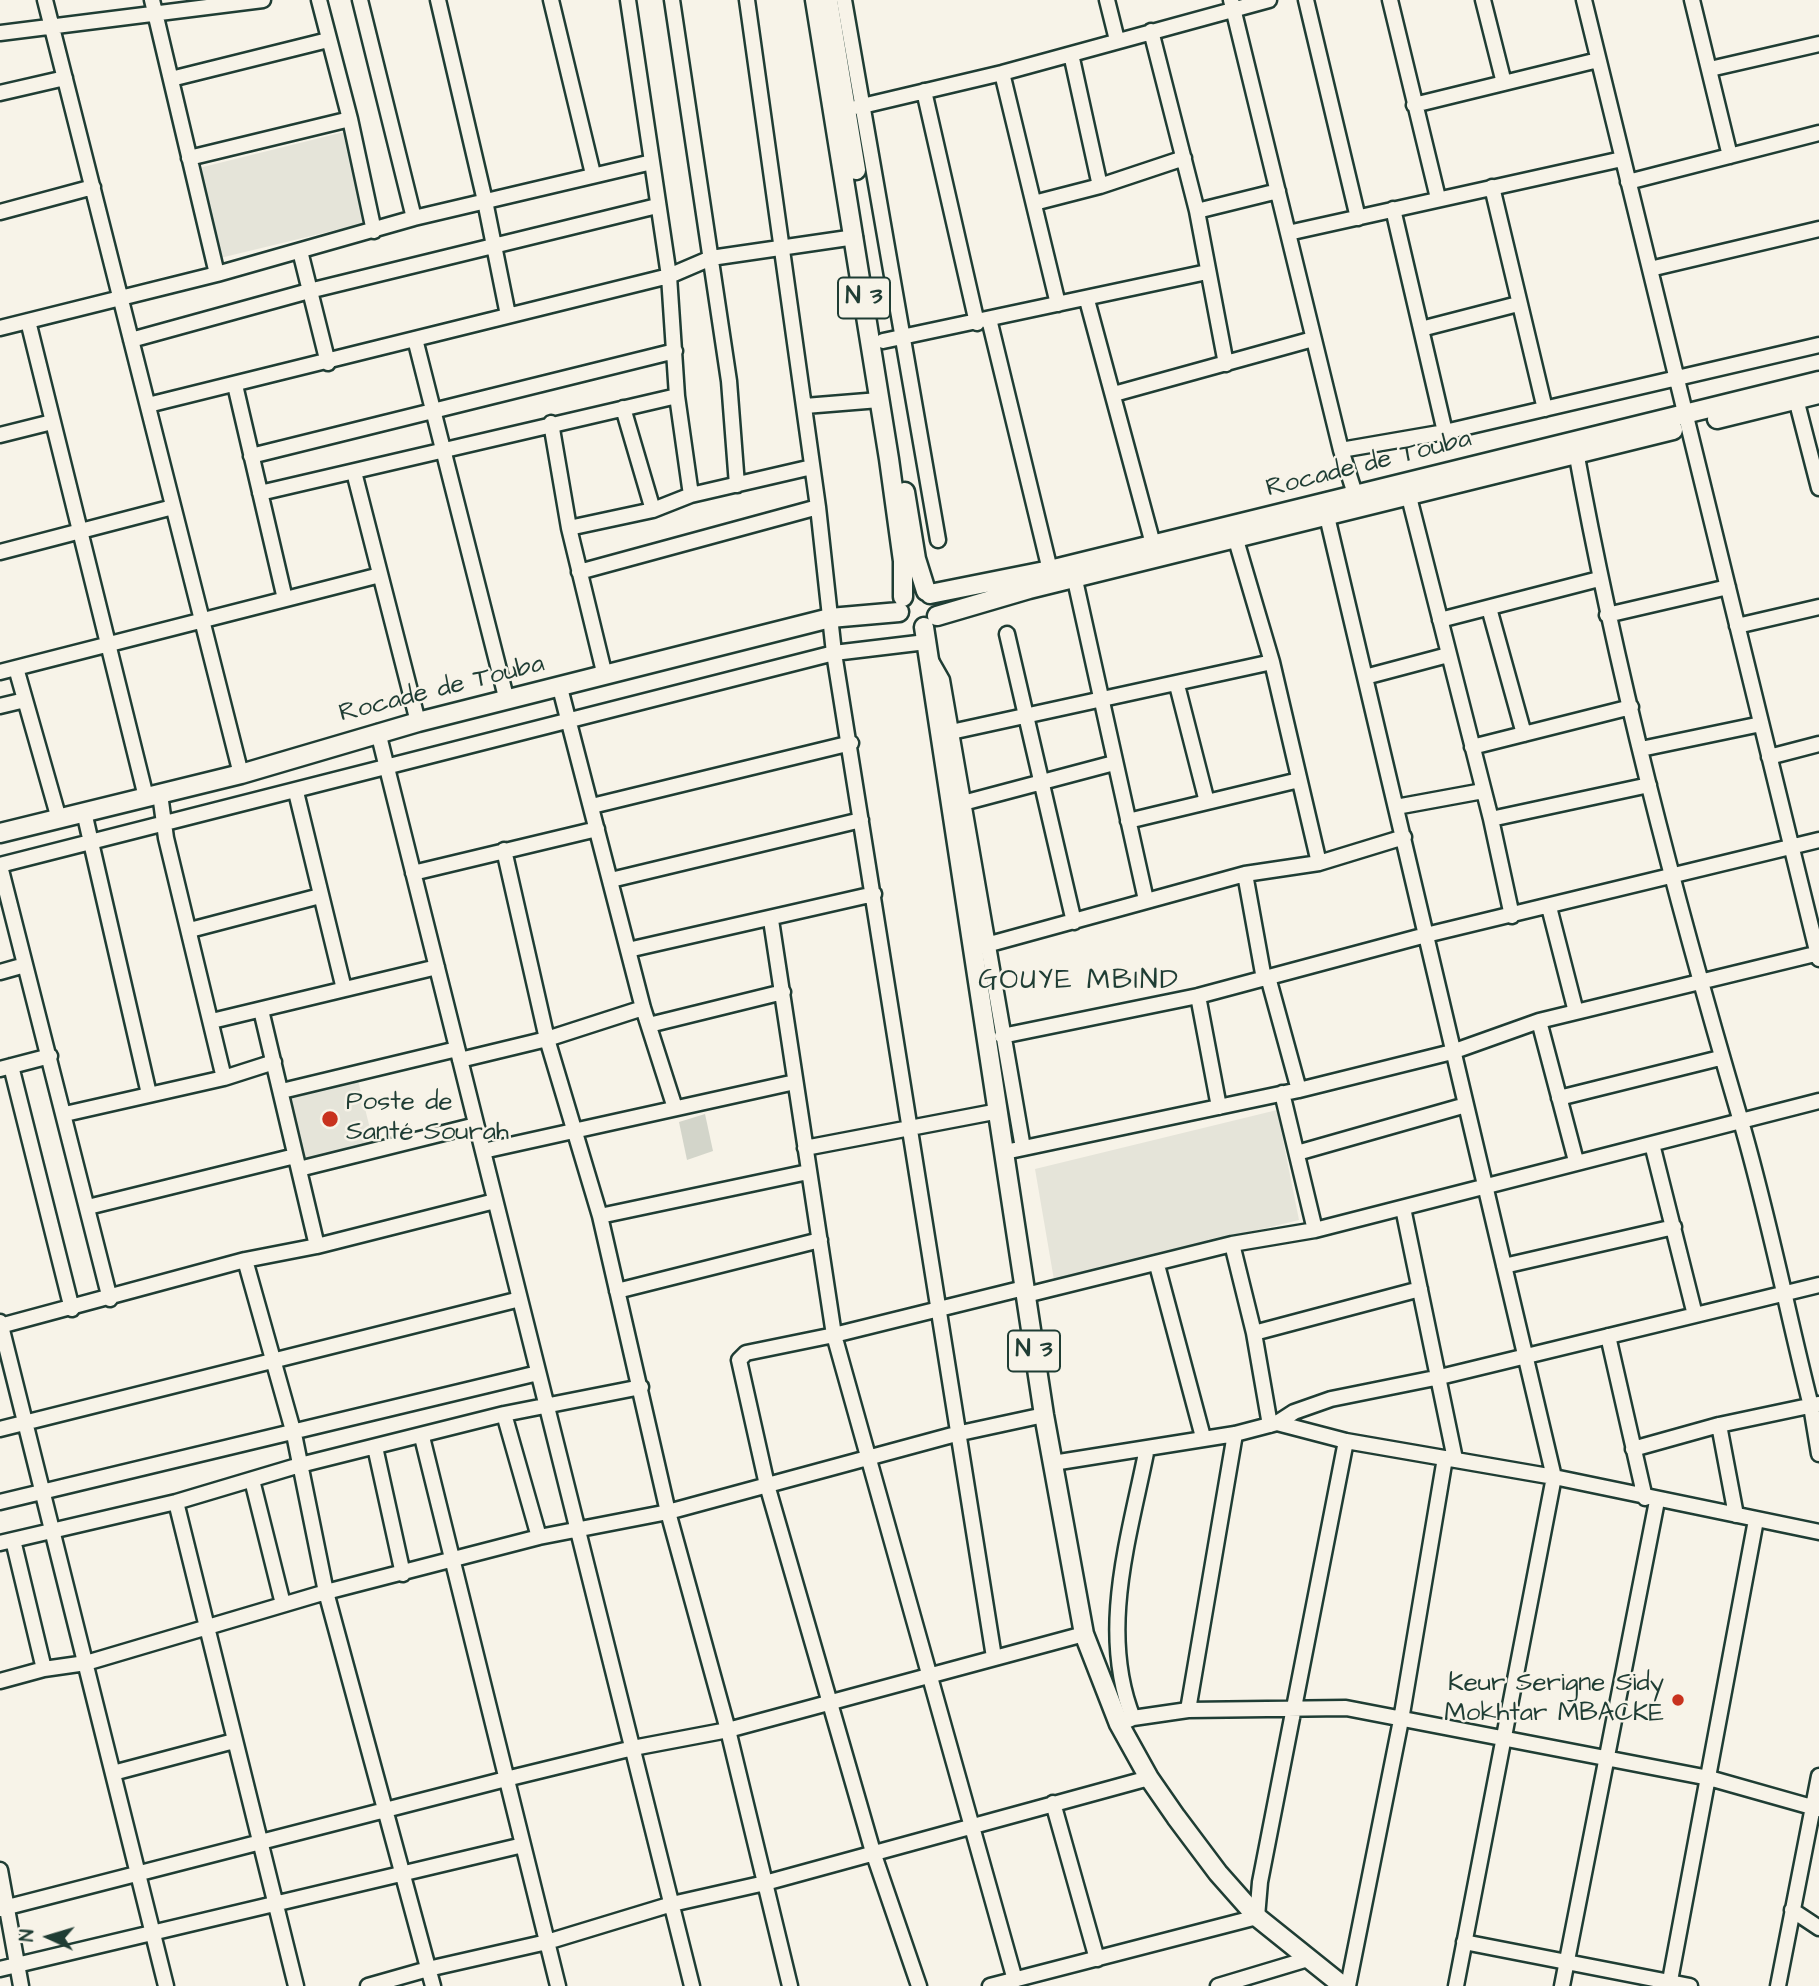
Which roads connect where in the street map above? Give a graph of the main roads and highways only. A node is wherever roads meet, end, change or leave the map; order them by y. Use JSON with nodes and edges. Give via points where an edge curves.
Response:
{"nodes":[{"id":1,"x":837,"y":2,"type":"edge"},
{"id":2,"x":1819,"y":381,"type":"edge"},
{"id":3,"x":1819,"y":394,"type":"edge"},
{"id":4,"x":1687,"y":420,"type":"junction"},
{"id":5,"x":1575,"y":448,"type":"junction"},
{"id":6,"x":1325,"y":511,"type":"junction"},
{"id":7,"x":928,"y":593,"type":"junction"},
{"id":8,"x":901,"y":605,"type":"junction"},
{"id":9,"x":929,"y":636,"type":"junction"},
{"id":10,"x":0,"y":833,"type":"edge"},
{"id":11,"x":1345,"y":1986,"type":"edge"}],
"edges":[{"from":1,"to":7,"type":"main road","number":"N 3","via":[[846,110],[916,559]]},
{"from":1,"to":8,"type":"main road","number":"N 3","via":[[855,237],[903,561]]},
{"from":2,"to":4,"type":"main road","name":"Rocade de Touba"},
{"from":3,"to":4,"type":"main road","name":"Rocade de Touba"},
{"from":4,"to":5,"type":"main road","name":"Rocade de Touba"},
{"from":5,"to":6,"type":"main road","name":"Rocade de Touba","via":[[1409,497]]},
{"from":5,"to":6,"type":"main road","name":"Rocade de Touba","via":[[1356,496]]},
{"from":6,"to":7,"type":"main road","name":"Rocade de Touba"},
{"from":6,"to":9,"type":"main road","name":"Rocade de Touba","via":[[1237,540],[1029,589]]},
{"from":7,"to":8,"type":"main road","name":"Rocade de Touba","via":[[914,591]]},
{"from":7,"to":9,"type":"main road","via":[[938,606]]},
{"from":8,"to":9,"type":"main road","via":[[907,625]]},
{"from":8,"to":10,"type":"main road","name":"Rocade de Touba","via":[[830,618],[377,732],[241,774]]},
{"from":9,"to":11,"type":"main road","number":"N 3","via":[[980,947],[999,1111],[1014,1150],[1025,1292],[1044,1415],[1084,1634],[1149,1778],[1218,1873],[1257,1917]]}]}
